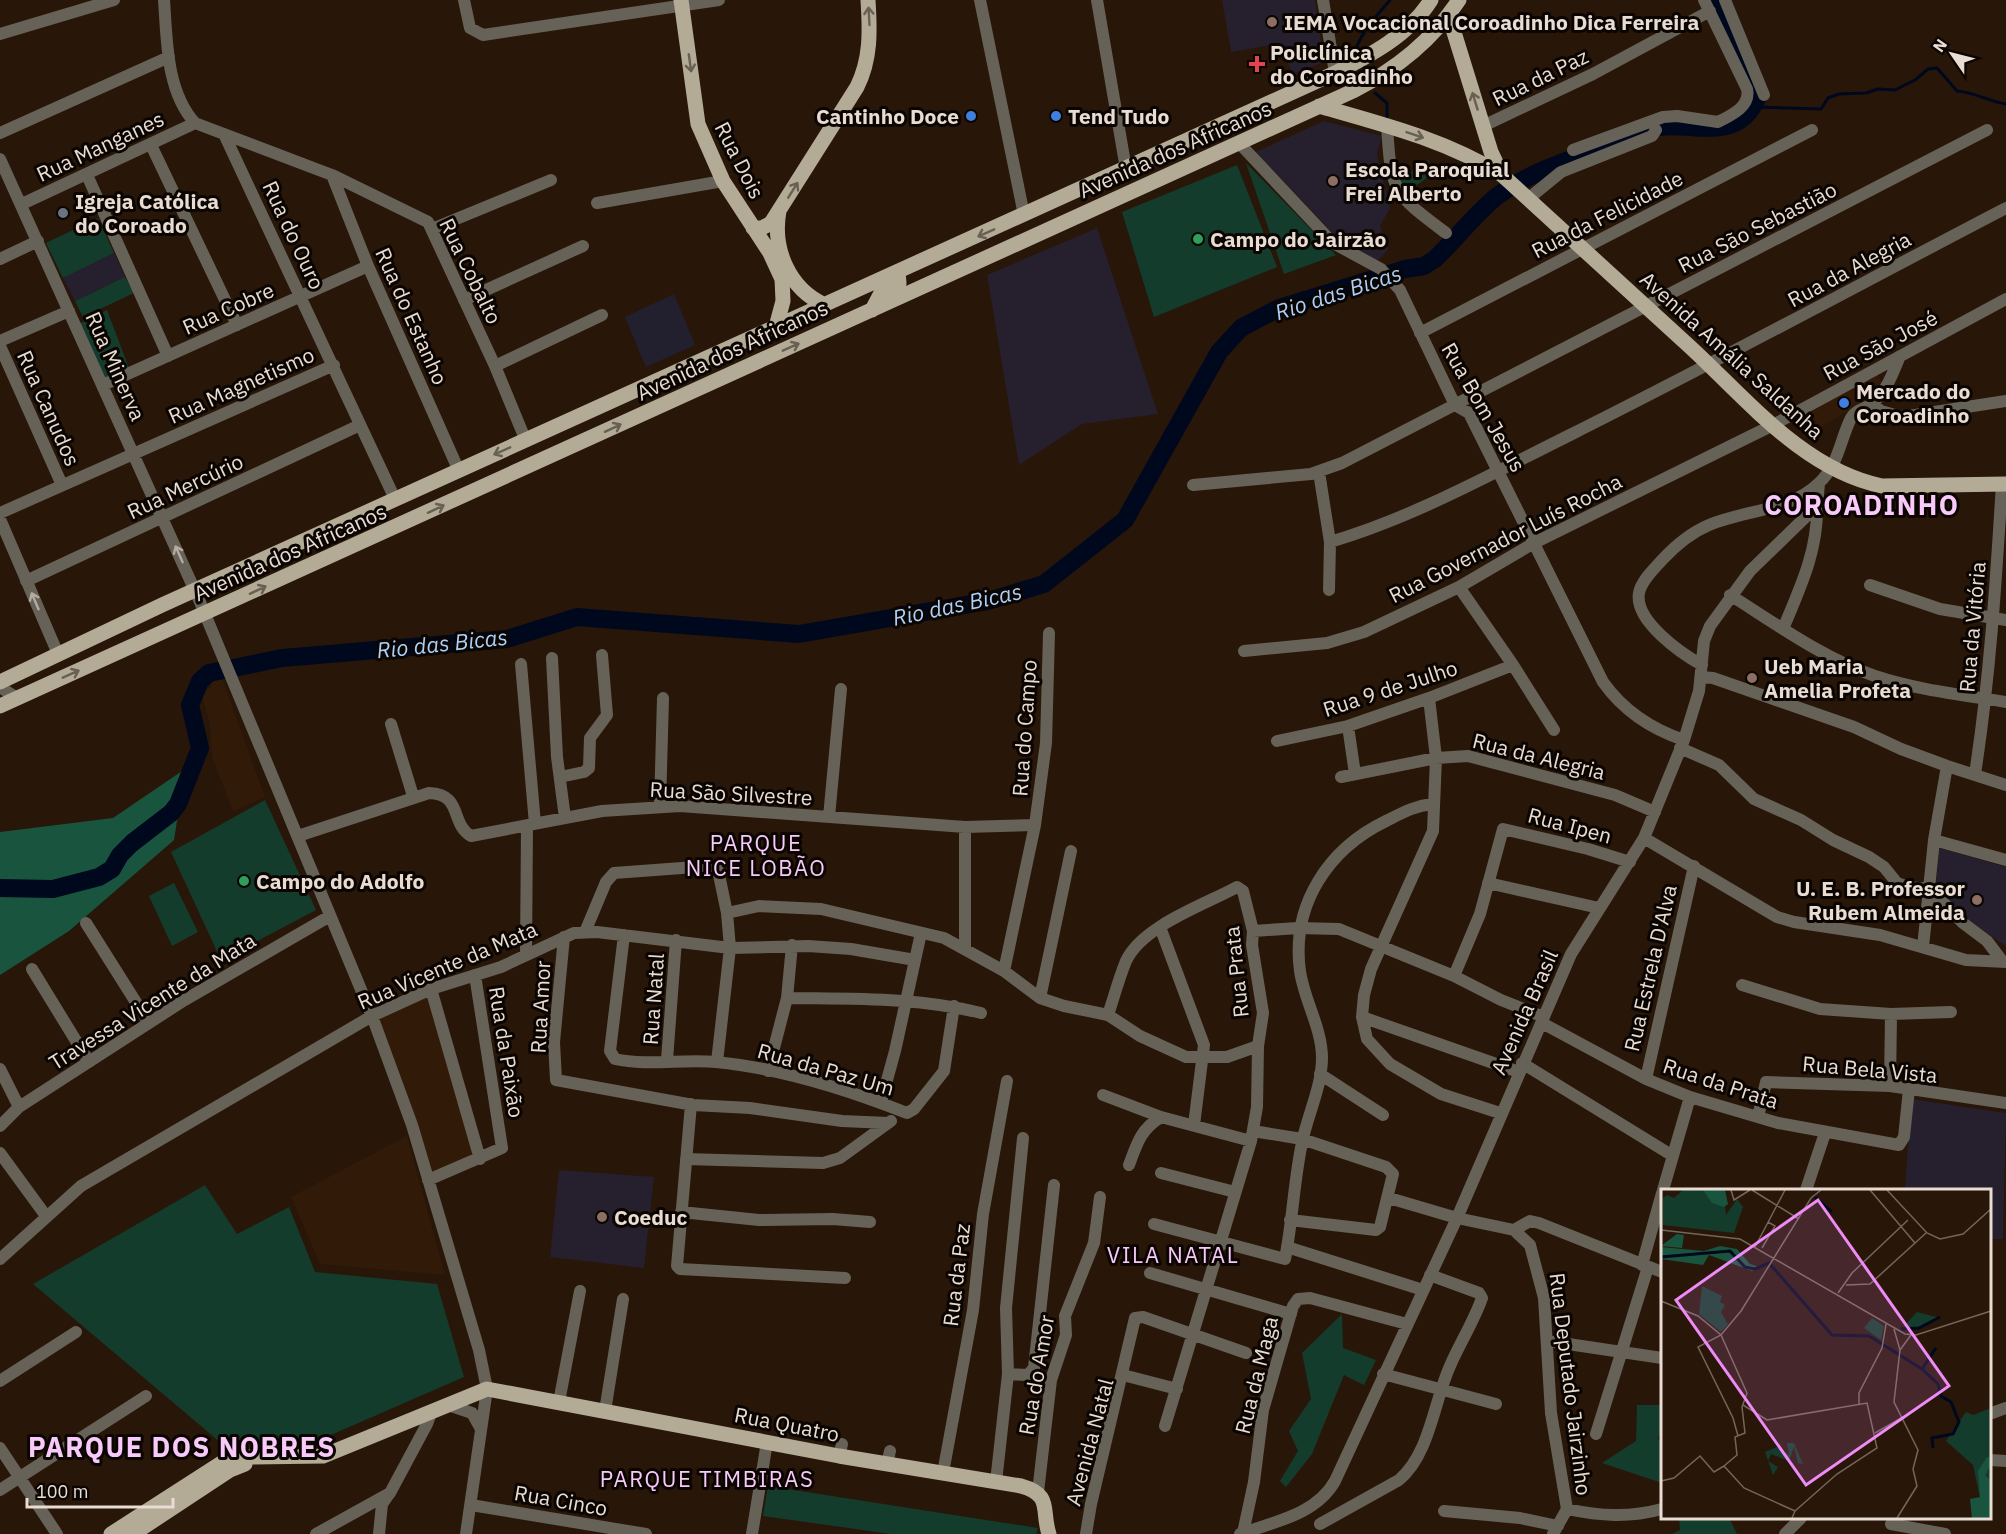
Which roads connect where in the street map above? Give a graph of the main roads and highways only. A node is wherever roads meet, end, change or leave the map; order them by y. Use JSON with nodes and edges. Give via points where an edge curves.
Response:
{"nodes":[{"id":1,"x":868,"y":0,"type":"edge"},
{"id":2,"x":1431,"y":0,"type":"edge"},
{"id":3,"x":1459,"y":0,"type":"edge"},
{"id":4,"x":682,"y":2,"type":"edge"},
{"id":5,"x":1449,"y":16,"type":"junction"},
{"id":6,"x":1304,"y":87,"type":"junction"},
{"id":7,"x":1319,"y":106,"type":"junction"},
{"id":8,"x":1192,"y":139,"type":"junction"},
{"id":9,"x":1239,"y":143,"type":"junction"},
{"id":10,"x":1486,"y":157,"type":"junction"},
{"id":11,"x":1155,"y":181,"type":"junction"},
{"id":12,"x":780,"y":211,"type":"junction"},
{"id":13,"x":753,"y":228,"type":"junction"},
{"id":14,"x":898,"y":272,"type":"junction"},
{"id":15,"x":825,"y":305,"type":"junction"},
{"id":16,"x":872,"y":310,"type":"junction"},
{"id":17,"x":776,"y":327,"type":"junction"},
{"id":18,"x":734,"y":346,"type":"junction"},
{"id":19,"x":729,"y":375,"type":"junction"},
{"id":20,"x":2004,"y":484,"type":"edge"},
{"id":21,"x":162,"y":605,"type":"junction"},
{"id":22,"x":205,"y":614,"type":"junction"},
{"id":23,"x":0,"y":682,"type":"edge"},
{"id":24,"x":0,"y":706,"type":"edge"},
{"id":25,"x":279,"y":1458,"type":"junction"},
{"id":26,"x":1048,"y":1533,"type":"edge"},
{"id":27,"x":111,"y":1534,"type":"edge"},
{"id":28,"x":133,"y":1534,"type":"edge"}],
"edges":[{"from":12,"to":1,"type":"main road","one_way":true,"via":[[863,74],[869,48]]},
{"from":2,"to":6,"type":"main road","name":"Avenida dos Africanos","via":[[1396,37]]},
{"from":3,"to":5,"type":"main road","name":"Avenida dos Africanos"},
{"from":4,"to":13,"type":"main road","name":"Rua Dois","one_way":true,"via":[[698,124],[723,181]]},
{"from":5,"to":7,"type":"main road","name":"Avenida dos Africanos","via":[[1396,67]]},
{"from":10,"to":5,"type":"main road","name":"Avenida Amália Saldanha","one_way":true,"via":[[1483,126]]},
{"from":6,"to":8,"type":"main road","name":"Avenida dos Africanos"},
{"from":6,"to":9,"type":"main road","via":[[1288,104],[1240,127],[1236,135]]},
{"from":7,"to":9,"type":"main road","name":"Avenida dos Africanos"},
{"from":7,"to":10,"type":"main road","one_way":true},
{"from":8,"to":11,"type":"main road","via":[[1197,147],[1193,154],[1176,162]]},
{"from":8,"to":14,"type":"main road","name":"Avenida dos Africanos","one_way":true},
{"from":9,"to":11,"type":"main road","name":"Avenida dos Africanos"},
{"from":10,"to":20,"type":"main road","name":"Avenida Amália Saldanha","via":[[1773,425],[1831,467],[1881,486]]},
{"from":11,"to":16,"type":"main road","name":"Avenida dos Africanos"},
{"from":12,"to":13,"type":"main road","via":[[766,226]]},
{"from":12,"to":15,"type":"main road","name":"Rua Dois","via":[[777,235],[787,268],[799,289]]},
{"from":13,"to":17,"type":"main road","name":"Rua Dois","via":[[782,279],[783,301]]},
{"from":14,"to":15,"type":"main road","name":"Avenida dos Africanos"},
{"from":14,"to":16,"type":"main road","via":[[899,283],[881,293]]},
{"from":15,"to":17,"type":"main road","name":"Avenida dos Africanos"},
{"from":19,"to":16,"type":"main road","name":"Avenida dos Africanos","one_way":true},
{"from":17,"to":18,"type":"main road","name":"Avenida dos Africanos"},
{"from":18,"to":19,"type":"main road","via":[[722,360]]},
{"from":18,"to":21,"type":"main road","name":"Avenida dos Africanos","one_way":true},
{"from":22,"to":19,"type":"main road","name":"Avenida dos Africanos","one_way":true},
{"from":21,"to":22,"type":"main road"},
{"from":21,"to":23,"type":"main road","name":"Avenida dos Africanos"},
{"from":24,"to":22,"type":"main road","name":"Avenida dos Africanos","one_way":true},
{"from":25,"to":26,"type":"main road","name":"Rua Quatro","via":[[322,1456],[486,1389],[766,1442],[888,1458],[943,1473],[1021,1486],[1038,1492],[1047,1509]]},
{"from":25,"to":27,"type":"main road","via":[[248,1456],[226,1460]]},
{"from":25,"to":28,"type":"main road","via":[[230,1470]]}]}
